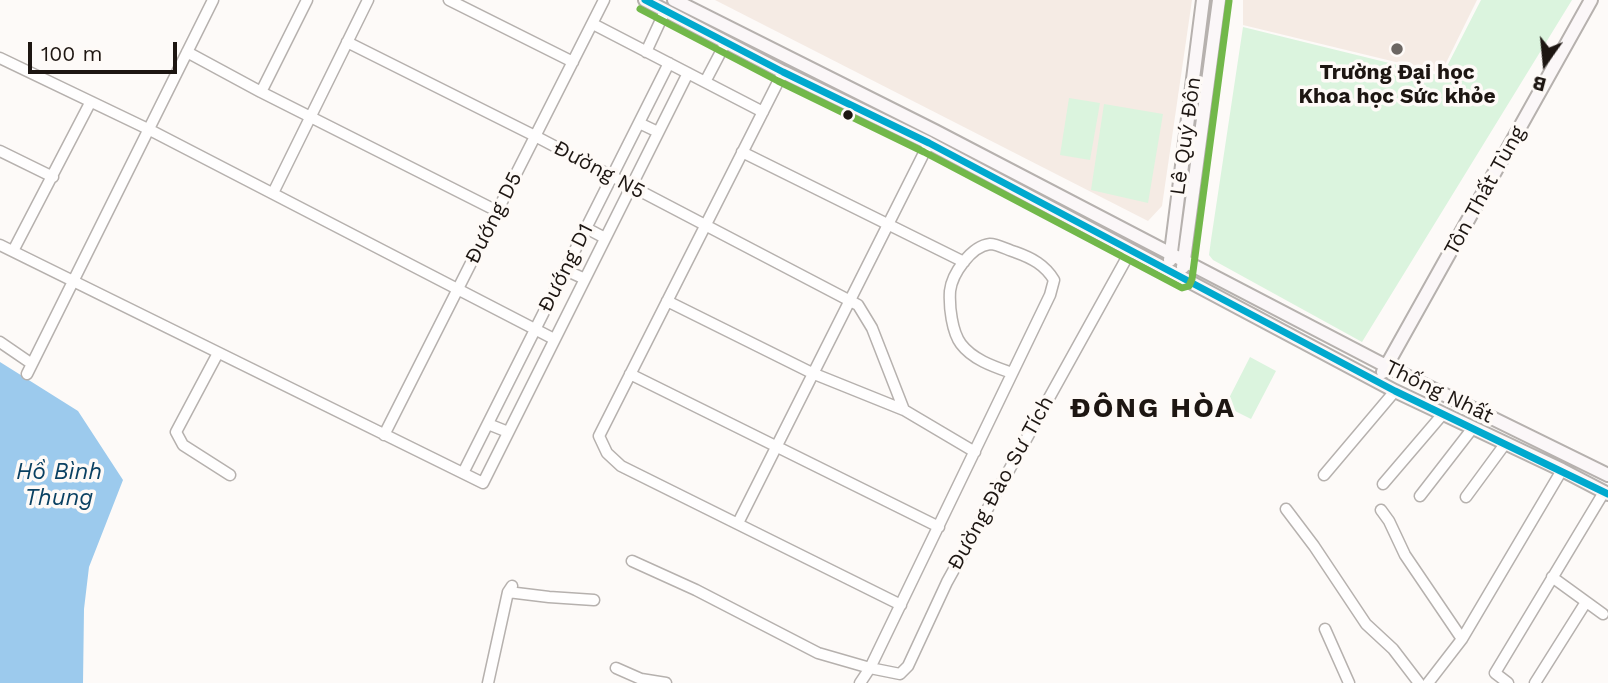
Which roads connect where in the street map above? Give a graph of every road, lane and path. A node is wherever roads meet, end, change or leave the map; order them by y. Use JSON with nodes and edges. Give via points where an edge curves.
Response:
{"nodes":[{"id":1,"x":213,"y":0,"type":"edge"},
{"id":2,"x":307,"y":0,"type":"edge"},
{"id":3,"x":368,"y":0,"type":"edge"},
{"id":4,"x":449,"y":0,"type":"edge"},
{"id":5,"x":604,"y":0,"type":"edge"},
{"id":6,"x":645,"y":0,"type":"edge"},
{"id":7,"x":674,"y":0,"type":"edge"},
{"id":8,"x":1203,"y":0,"type":"edge"},
{"id":9,"x":1219,"y":0,"type":"edge"},
{"id":10,"x":1591,"y":0,"type":"edge"},
{"id":11,"x":665,"y":11,"type":"junction"},
{"id":12,"x":593,"y":24,"type":"junction"},
{"id":13,"x":347,"y":42,"type":"junction"},
{"id":14,"x":726,"y":43,"type":"junction"},
{"id":15,"x":187,"y":52,"type":"junction"},
{"id":16,"x":646,"y":52,"type":"junction"},
{"id":17,"x":0,"y":58,"type":"edge"},
{"id":18,"x":789,"y":58,"type":"junction"},
{"id":19,"x":573,"y":62,"type":"junction"},
{"id":20,"x":1196,"y":62,"type":"junction"},
{"id":21,"x":669,"y":63,"type":"junction"},
{"id":22,"x":1212,"y":63,"type":"junction"},
{"id":23,"x":783,"y":72,"type":"junction"},
{"id":24,"x":688,"y":73,"type":"junction"},
{"id":25,"x":705,"y":82,"type":"junction"},
{"id":26,"x":261,"y":92,"type":"junction"},
{"id":27,"x":90,"y":103,"type":"junction"},
{"id":28,"x":763,"y":112,"type":"junction"},
{"id":29,"x":310,"y":117,"type":"junction"},
{"id":30,"x":639,"y":123,"type":"junction"},
{"id":31,"x":148,"y":129,"type":"junction"},
{"id":32,"x":658,"y":132,"type":"junction"},
{"id":33,"x":535,"y":136,"type":"junction"},
{"id":34,"x":932,"y":137,"type":"junction"},
{"id":35,"x":0,"y":151,"type":"edge"},
{"id":36,"x":743,"y":152,"type":"junction"},
{"id":37,"x":53,"y":177,"type":"junction"},
{"id":38,"x":612,"y":177,"type":"junction"},
{"id":39,"x":631,"y":187,"type":"junction"},
{"id":40,"x":272,"y":193,"type":"junction"},
{"id":41,"x":497,"y":211,"type":"junction"},
{"id":42,"x":887,"y":223,"type":"junction"},
{"id":43,"x":706,"y":225,"type":"junction"},
{"id":44,"x":586,"y":228,"type":"junction"},
{"id":45,"x":605,"y":238,"type":"junction"},
{"id":46,"x":0,"y":245,"type":"edge"},
{"id":47,"x":13,"y":251,"type":"junction"},
{"id":48,"x":1130,"y":252,"type":"junction"},
{"id":49,"x":1170,"y":254,"type":"junction"},
{"id":50,"x":1184,"y":261,"type":"junction"},
{"id":51,"x":964,"y":262,"type":"junction"},
{"id":52,"x":565,"y":270,"type":"junction"},
{"id":53,"x":1169,"y":271,"type":"junction"},
{"id":54,"x":585,"y":278,"type":"junction"},
{"id":55,"x":1182,"y":278,"type":"junction"},
{"id":56,"x":72,"y":281,"type":"junction"},
{"id":57,"x":458,"y":289,"type":"junction"},
{"id":58,"x":849,"y":299,"type":"junction"},
{"id":59,"x":667,"y":301,"type":"junction"},
{"id":60,"x":536,"y":329,"type":"junction"},
{"id":61,"x":554,"y":339,"type":"junction"},
{"id":62,"x":0,"y":342,"type":"edge"},
{"id":63,"x":218,"y":353,"type":"junction"},
{"id":64,"x":32,"y":363,"type":"junction"},
{"id":65,"x":1386,"y":366,"type":"junction"},
{"id":66,"x":812,"y":373,"type":"junction"},
{"id":67,"x":1013,"y":373,"type":"junction"},
{"id":68,"x":27,"y":374,"type":"dead end"},
{"id":69,"x":630,"y":374,"type":"junction"},
{"id":70,"x":1377,"y":381,"type":"junction"},
{"id":71,"x":1395,"y":391,"type":"junction"},
{"id":72,"x":904,"y":410,"type":"junction"},
{"id":73,"x":1442,"y":415,"type":"junction"},
{"id":74,"x":488,"y":424,"type":"junction"},
{"id":75,"x":1472,"y":429,"type":"junction"},
{"id":76,"x":508,"y":432,"type":"junction"},
{"id":77,"x":384,"y":435,"type":"junction"},
{"id":78,"x":1505,"y":443,"type":"junction"},
{"id":79,"x":775,"y":447,"type":"junction"},
{"id":80,"x":975,"y":452,"type":"junction"},
{"id":81,"x":1562,"y":470,"type":"junction"},
{"id":82,"x":463,"y":473,"type":"junction"},
{"id":83,"x":230,"y":475,"type":"dead end"},
{"id":84,"x":1324,"y":475,"type":"dead end"},
{"id":85,"x":1608,"y":475,"type":"edge"},
{"id":86,"x":1383,"y":485,"type":"dead end"},
{"id":87,"x":1606,"y":493,"type":"edge"},
{"id":88,"x":1420,"y":496,"type":"dead end"},
{"id":89,"x":1466,"y":497,"type":"dead end"},
{"id":90,"x":1286,"y":509,"type":"dead end"},
{"id":91,"x":1381,"y":510,"type":"dead end"},
{"id":92,"x":737,"y":523,"type":"junction"},
{"id":93,"x":939,"y":527,"type":"junction"},
{"id":94,"x":632,"y":561,"type":"dead end"},
{"id":95,"x":1552,"y":578,"type":"junction"},
{"id":96,"x":594,"y":600,"type":"dead end"},
{"id":97,"x":1586,"y":603,"type":"junction"},
{"id":98,"x":901,"y":605,"type":"junction"},
{"id":99,"x":1602,"y":614,"type":"dead end"},
{"id":100,"x":1325,"y":629,"type":"dead end"},
{"id":101,"x":1462,"y":639,"type":"junction"},
{"id":102,"x":616,"y":668,"type":"dead end"},
{"id":103,"x":870,"y":668,"type":"junction"},
{"id":104,"x":1434,"y":681,"type":"edge"},
{"id":105,"x":488,"y":683,"type":"edge"},
{"id":106,"x":666,"y":683,"type":"edge"},
{"id":107,"x":860,"y":683,"type":"edge"},
{"id":108,"x":1349,"y":683,"type":"edge"},
{"id":109,"x":1419,"y":683,"type":"edge"},
{"id":110,"x":1508,"y":683,"type":"edge"},
{"id":111,"x":1535,"y":683,"type":"edge"}],
"edges":[{"from":1,"to":15,"type":"street"},
{"from":2,"to":26,"type":"street"},
{"from":3,"to":13,"type":"street"},
{"from":4,"to":19,"type":"street"},
{"from":5,"to":12,"type":"street","name":"Đướng D5"},
{"from":6,"to":11,"type":"main road","name":"Thống Nhất"},
{"from":7,"to":18,"type":"main road","name":"Thống Nhất"},
{"from":8,"to":20,"type":"main road","name":"Lê Quý Đôn"},
{"from":9,"to":22,"type":"main road","name":"Lê Quý Đôn"},
{"from":10,"to":65,"type":"main road","name":"Tôn Thất Tùng"},
{"from":11,"to":14,"type":"main road","name":"Thống Nhất"},
{"from":11,"to":16,"type":"street"},
{"from":12,"to":16,"type":"street"},
{"from":12,"to":19,"type":"street","name":"Đướng D5"},
{"from":13,"to":29,"type":"street"},
{"from":13,"to":33,"type":"street","name":"Đường N5"},
{"from":14,"to":23,"type":"main road","name":"Thống Nhất"},
{"from":14,"to":25,"type":"street"},
{"from":15,"to":26,"type":"street"},
{"from":15,"to":31,"type":"street"},
{"from":16,"to":21,"type":"street"},
{"from":17,"to":27,"type":"street"},
{"from":18,"to":23,"type":"main road"},
{"from":18,"to":34,"type":"main road","name":"Thống Nhất"},
{"from":19,"to":33,"type":"street","name":"Đướng D5"},
{"from":20,"to":22,"type":"main road"},
{"from":20,"to":49,"type":"main road","name":"Lê Quý Đôn"},
{"from":21,"to":24,"type":"street"},
{"from":21,"to":30,"type":"street","name":"Đướng D1"},
{"from":22,"to":50,"type":"main road","name":"Lê Quý Đôn"},
{"from":23,"to":28,"type":"street"},
{"from":23,"to":34,"type":"main road","name":"Thống Nhất"},
{"from":24,"to":25,"type":"street"},
{"from":24,"to":32,"type":"street","name":"Đướng D1"},
{"from":25,"to":28,"type":"street"},
{"from":26,"to":29,"type":"street"},
{"from":27,"to":31,"type":"street"},
{"from":27,"to":37,"type":"street"},
{"from":28,"to":36,"type":"street"},
{"from":29,"to":40,"type":"street"},
{"from":29,"to":41,"type":"street"},
{"from":30,"to":32,"type":"street"},
{"from":30,"to":38,"type":"street","name":"Đướng D1"},
{"from":31,"to":40,"type":"street"},
{"from":31,"to":56,"type":"street"},
{"from":32,"to":39,"type":"street","name":"Đướng D1"},
{"from":33,"to":38,"type":"street","name":"Đường N5"},
{"from":33,"to":41,"type":"street","name":"Đướng D5"},
{"from":34,"to":42,"type":"street"},
{"from":34,"to":48,"type":"main road","name":"Thống Nhất"},
{"from":34,"to":49,"type":"main road","name":"Thống Nhất"},
{"from":35,"to":37,"type":"street"},
{"from":36,"to":42,"type":"street"},
{"from":36,"to":43,"type":"street"},
{"from":37,"to":47,"type":"street"},
{"from":38,"to":39,"type":"street","name":"Đường N5"},
{"from":38,"to":44,"type":"street","name":"Đướng D1"},
{"from":39,"to":43,"type":"street","name":"Đường N5"},
{"from":39,"to":45,"type":"street","name":"Đướng D1"},
{"from":40,"to":57,"type":"street"},
{"from":41,"to":57,"type":"street","name":"Đướng D5"},
{"from":42,"to":51,"type":"street"},
{"from":42,"to":58,"type":"street"},
{"from":43,"to":58,"type":"street","name":"Đường N5"},
{"from":43,"to":59,"type":"street"},
{"from":44,"to":45,"type":"street"},
{"from":44,"to":52,"type":"street","name":"Đướng D1"},
{"from":45,"to":54,"type":"street","name":"Đướng D1"},
{"from":46,"to":47,"type":"street"},
{"from":47,"to":56,"type":"street"},
{"from":48,"to":53,"type":"main road","name":"Thống Nhất"},
{"from":48,"to":103,"type":"street","name":"Đường Đào Sư Tích","via":[[947,582],[908,666],[900,674]]},
{"from":49,"to":50,"type":"main road","name":"Thống Nhất"},
{"from":49,"to":53,"type":"main road","name":"Lê Quý Đôn"},
{"from":50,"to":55,"type":"main road","name":"Lê Quý Đôn"},
{"from":50,"to":65,"type":"main road","name":"Thống Nhất"},
{"from":51,"to":67,"type":"street","via":[[950,289],[961,344],[983,361]]},
{"from":51,"to":67,"type":"street","via":[[976,248],[991,244],[1030,258],[1054,280]]},
{"from":52,"to":54,"type":"street"},
{"from":52,"to":60,"type":"street","name":"Đướng D1"},
{"from":53,"to":55,"type":"main road","name":"Thống Nhất"},
{"from":54,"to":61,"type":"street","name":"Đướng D1"},
{"from":55,"to":70,"type":"main road","name":"Thống Nhất"},
{"from":56,"to":63,"type":"street"},
{"from":56,"to":64,"type":"street"},
{"from":57,"to":60,"type":"street"},
{"from":57,"to":77,"type":"street","name":"Đướng D5"},
{"from":58,"to":66,"type":"street"},
{"from":58,"to":72,"type":"street","via":[[865,313]]},
{"from":59,"to":66,"type":"street"},
{"from":59,"to":69,"type":"street"},
{"from":60,"to":61,"type":"street"},
{"from":60,"to":74,"type":"street","name":"Đướng D1"},
{"from":61,"to":76,"type":"street","name":"Đướng D1"},
{"from":62,"to":64,"type":"street"},
{"from":63,"to":77,"type":"street"},
{"from":63,"to":83,"type":"street","via":[[176,432],[183,445]]},
{"from":64,"to":68,"type":"street"},
{"from":65,"to":70,"type":"main road","name":"Tôn Thất Tùng"},
{"from":65,"to":85,"type":"main road","name":"Thống Nhất"},
{"from":66,"to":72,"type":"street"},
{"from":66,"to":79,"type":"street"},
{"from":67,"to":80,"type":"street"},
{"from":69,"to":79,"type":"street"},
{"from":69,"to":92,"type":"street","via":[[599,436],[607,453],[621,466]]},
{"from":70,"to":71,"type":"main road","name":"Thống Nhất"},
{"from":71,"to":73,"type":"main road","name":"Thống Nhất"},
{"from":71,"to":84,"type":"street"},
{"from":72,"to":80,"type":"street"},
{"from":73,"to":75,"type":"main road","name":"Thống Nhất"},
{"from":73,"to":86,"type":"street"},
{"from":74,"to":76,"type":"street"},
{"from":74,"to":82,"type":"street","name":"Đướng D1"},
{"from":75,"to":78,"type":"main road","name":"Thống Nhất"},
{"from":75,"to":88,"type":"street"},
{"from":76,"to":82,"type":"street","name":"Đướng D1","via":[[483,483]]},
{"from":77,"to":82,"type":"street"},
{"from":78,"to":81,"type":"main road","name":"Thống Nhất"},
{"from":78,"to":89,"type":"street"},
{"from":79,"to":92,"type":"street"},
{"from":79,"to":93,"type":"street"},
{"from":80,"to":93,"type":"street"},
{"from":81,"to":87,"type":"main road","name":"Thống Nhất"},
{"from":81,"to":101,"type":"street"},
{"from":87,"to":95,"type":"street"},
{"from":90,"to":109,"type":"street","via":[[1366,624]]},
{"from":91,"to":101,"type":"street"},
{"from":92,"to":98,"type":"street"},
{"from":93,"to":98,"type":"street"},
{"from":94,"to":103,"type":"street","via":[[818,653]]},
{"from":95,"to":97,"type":"street"},
{"from":95,"to":110,"type":"street","via":[[1495,673]]},
{"from":96,"to":105,"type":"street","via":[[510,589]]},
{"from":97,"to":99,"type":"street"},
{"from":97,"to":111,"type":"street"},
{"from":98,"to":103,"type":"street"},
{"from":100,"to":108,"type":"street"},
{"from":101,"to":104,"type":"street"},
{"from":102,"to":106,"type":"street"},
{"from":103,"to":107,"type":"street"}]}
